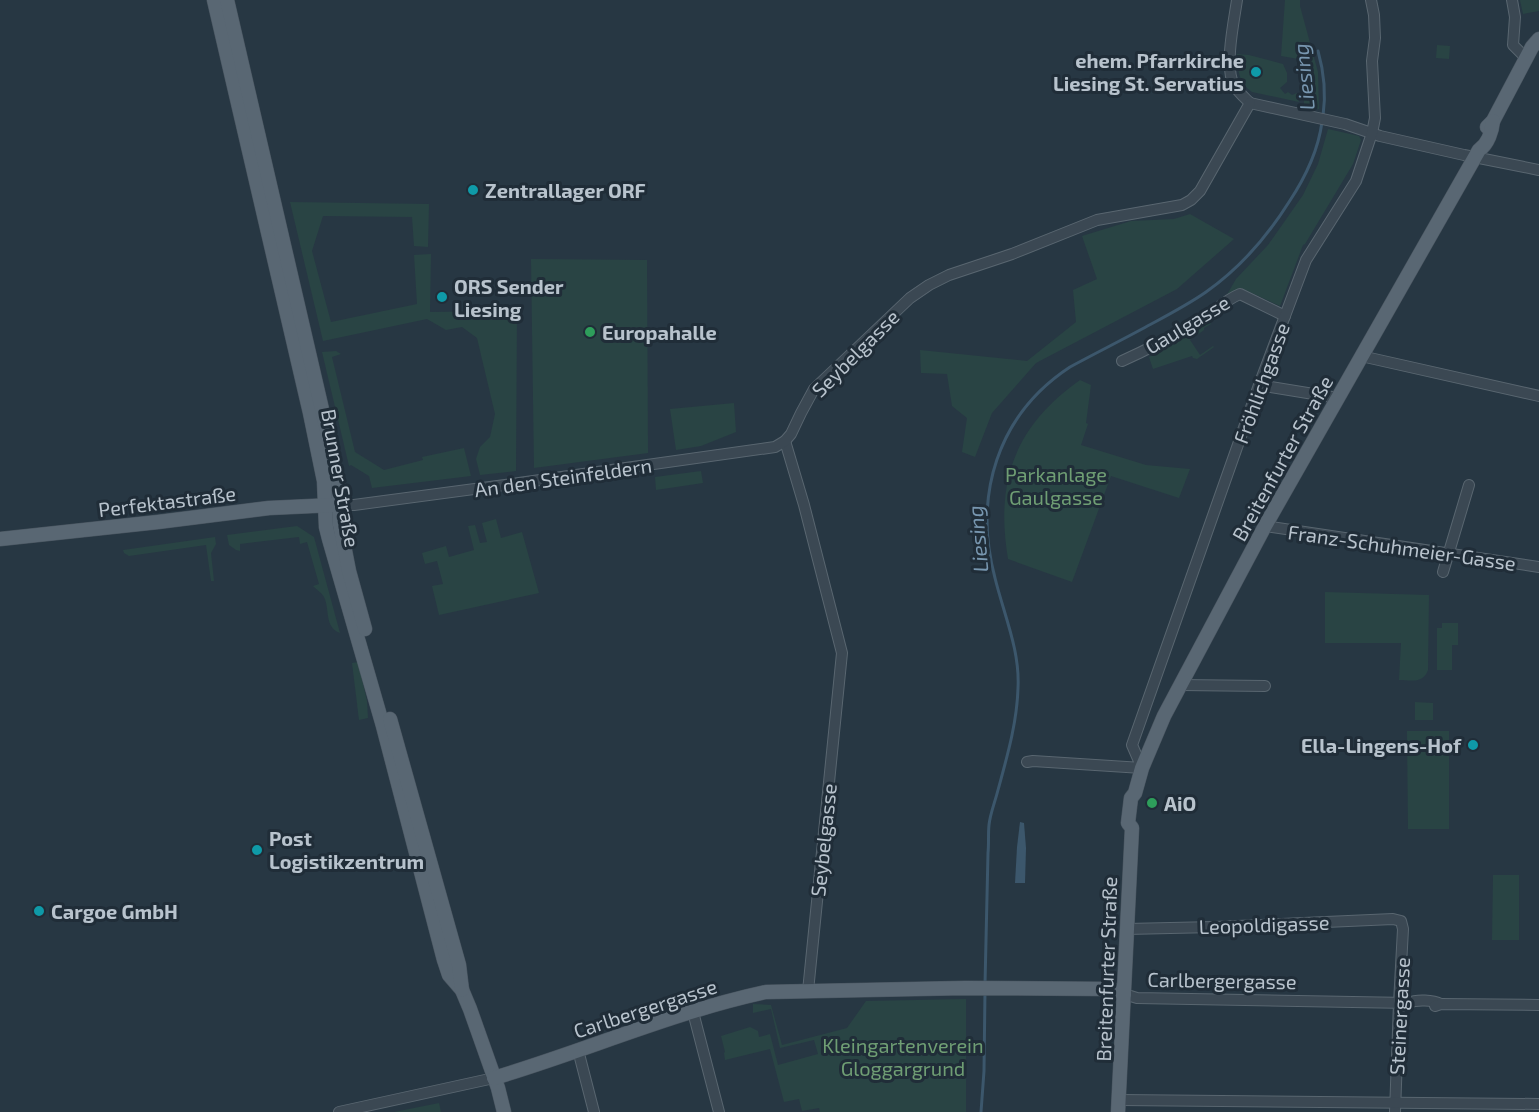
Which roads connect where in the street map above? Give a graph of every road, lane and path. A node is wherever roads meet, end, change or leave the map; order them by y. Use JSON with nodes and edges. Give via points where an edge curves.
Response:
{"nodes":[{"id":1,"x":214,"y":0,"type":"edge"},
{"id":2,"x":227,"y":0,"type":"edge"},
{"id":3,"x":1237,"y":0,"type":"edge"},
{"id":4,"x":1371,"y":0,"type":"edge"},
{"id":5,"x":1512,"y":0,"type":"edge"},
{"id":6,"x":1539,"y":39,"type":"edge"},
{"id":7,"x":1539,"y":50,"type":"edge"},
{"id":8,"x":1526,"y":58,"type":"junction"},
{"id":9,"x":1250,"y":103,"type":"junction"},
{"id":10,"x":1372,"y":133,"type":"junction"},
{"id":11,"x":1477,"y":153,"type":"junction"},
{"id":12,"x":1539,"y":170,"type":"edge"},
{"id":13,"x":1285,"y":316,"type":"junction"},
{"id":14,"x":1361,"y":356,"type":"junction"},
{"id":15,"x":1122,"y":361,"type":"dead end"},
{"id":16,"x":1259,"y":385,"type":"junction"},
{"id":17,"x":1539,"y":396,"type":"edge"},
{"id":18,"x":1338,"y":398,"type":"junction"},
{"id":19,"x":785,"y":441,"type":"junction"},
{"id":20,"x":1469,"y":485,"type":"dead end"},
{"id":21,"x":332,"y":505,"type":"junction"},
{"id":22,"x":1265,"y":526,"type":"junction"},
{"id":23,"x":0,"y":539,"type":"edge"},
{"id":24,"x":1448,"y":554,"type":"junction"},
{"id":25,"x":1539,"y":567,"type":"edge"},
{"id":26,"x":1443,"y":572,"type":"dead end"},
{"id":27,"x":1181,"y":685,"type":"junction"},
{"id":28,"x":1265,"y":687,"type":"dead end"},
{"id":29,"x":1027,"y":762,"type":"dead end"},
{"id":30,"x":1142,"y":768,"type":"junction"},
{"id":31,"x":1401,"y":921,"type":"joint"},
{"id":32,"x":1126,"y":928,"type":"junction"},
{"id":33,"x":807,"y":991,"type":"junction"},
{"id":34,"x":1124,"y":994,"type":"junction"},
{"id":35,"x":1403,"y":1003,"type":"junction"},
{"id":36,"x":1539,"y":1005,"type":"edge"},
{"id":37,"x":693,"y":1012,"type":"junction"},
{"id":38,"x":578,"y":1050,"type":"junction"},
{"id":39,"x":494,"y":1078,"type":"junction"},
{"id":40,"x":1284,"y":1101,"type":"junction"},
{"id":41,"x":1539,"y":1104,"type":"edge"},
{"id":42,"x":1119,"y":1106,"type":"edge"},
{"id":43,"x":1395,"y":1107,"type":"edge"},
{"id":44,"x":339,"y":1112,"type":"edge"},
{"id":45,"x":504,"y":1112,"type":"edge"},
{"id":46,"x":594,"y":1112,"type":"edge"},
{"id":47,"x":719,"y":1112,"type":"edge"},
{"id":48,"x":1278,"y":1112,"type":"edge"}],
"edges":[{"from":1,"to":21,"type":"main road","name":"Brunner Straße"},
{"from":2,"to":21,"type":"main road","name":"Brunner Straße","via":[[334,461],[338,482]]},
{"from":3,"to":9,"type":"street","via":[[1231,76],[1235,87]]},
{"from":4,"to":10,"type":"street","name":"Fröhlichgasse","via":[[1375,118]]},
{"from":5,"to":8,"type":"street","via":[[1513,45]]},
{"from":6,"to":8,"type":"main road","name":"Breitenfurter Straße"},
{"from":7,"to":8,"type":"main road"},
{"from":8,"to":11,"type":"main road","name":"Breitenfurter Straße","via":[[1486,128]]},
{"from":9,"to":10,"type":"street"},
{"from":9,"to":19,"type":"street","name":"Seybelgasse","via":[[1191,200],[1182,205],[1097,220],[929,285],[814,388]]},
{"from":10,"to":11,"type":"street"},
{"from":10,"to":13,"type":"street","name":"Fröhlichgasse","via":[[1356,181],[1306,260]]},
{"from":11,"to":12,"type":"street"},
{"from":11,"to":14,"type":"main road","name":"Breitenfurter Straße"},
{"from":13,"to":15,"type":"street","name":"Gaulgasse","via":[[1240,294],[1160,344]]},
{"from":13,"to":16,"type":"street","name":"Fröhlichgasse"},
{"from":14,"to":17,"type":"street"},
{"from":14,"to":18,"type":"main road","name":"Breitenfurter Straße"},
{"from":16,"to":18,"type":"street"},
{"from":16,"to":30,"type":"street","name":"Fröhlichgasse","via":[[1132,745]]},
{"from":18,"to":22,"type":"main road","name":"Breitenfurter Straße"},
{"from":19,"to":21,"type":"street","name":"An den Steinfeldern","via":[[775,447],[734,453]]},
{"from":19,"to":33,"type":"street","name":"Seybelgasse","via":[[842,653]]},
{"from":20,"to":24,"type":"street"},
{"from":21,"to":23,"type":"main road","name":"Perfektastraße","via":[[269,508]]},
{"from":21,"to":39,"type":"main road","name":"Brunner Straße","via":[[459,965],[462,990]]},
{"from":22,"to":24,"type":"street","name":"Franz-Schuhmeier-Gasse"},
{"from":22,"to":27,"type":"main road","name":"Breitenfurter Straße"},
{"from":24,"to":25,"type":"street","name":"Franz-Schuhmeier-Gasse"},
{"from":24,"to":26,"type":"street"},
{"from":27,"to":28,"type":"street"},
{"from":27,"to":30,"type":"main road","name":"Breitenfurter Straße"},
{"from":29,"to":30,"type":"street"},
{"from":30,"to":32,"type":"main road","name":"Breitenfurter Straße","via":[[1135,793],[1138,798],[1132,828]]},
{"from":31,"to":32,"type":"street","name":"Leopoldigasse"},
{"from":31,"to":35,"type":"street","name":"Steinergasse"},
{"from":32,"to":34,"type":"main road","name":"Breitenfurter Straße"},
{"from":33,"to":34,"type":"main road","name":"Carlbergergasse","via":[[1112,989]]},
{"from":33,"to":37,"type":"main road","name":"Carlbergergasse","via":[[766,992]]},
{"from":34,"to":35,"type":"street","name":"Carlbergergasse","via":[[1137,998]]},
{"from":34,"to":42,"type":"main road","name":"Breitenfurter Straße"},
{"from":35,"to":36,"type":"street","name":"Carlbergergasse"},
{"from":35,"to":43,"type":"street","name":"Steinergasse"},
{"from":37,"to":38,"type":"main road","name":"Carlbergergasse"},
{"from":37,"to":47,"type":"street"},
{"from":38,"to":39,"type":"main road","name":"Carlbergergasse"},
{"from":38,"to":46,"type":"street"},
{"from":39,"to":44,"type":"street","name":"Carlbergergasse"},
{"from":39,"to":45,"type":"main road","name":"Brunner Straße"},
{"from":40,"to":42,"type":"street"},
{"from":40,"to":43,"type":"street"},
{"from":40,"to":48,"type":"street"},
{"from":41,"to":43,"type":"street"}]}
